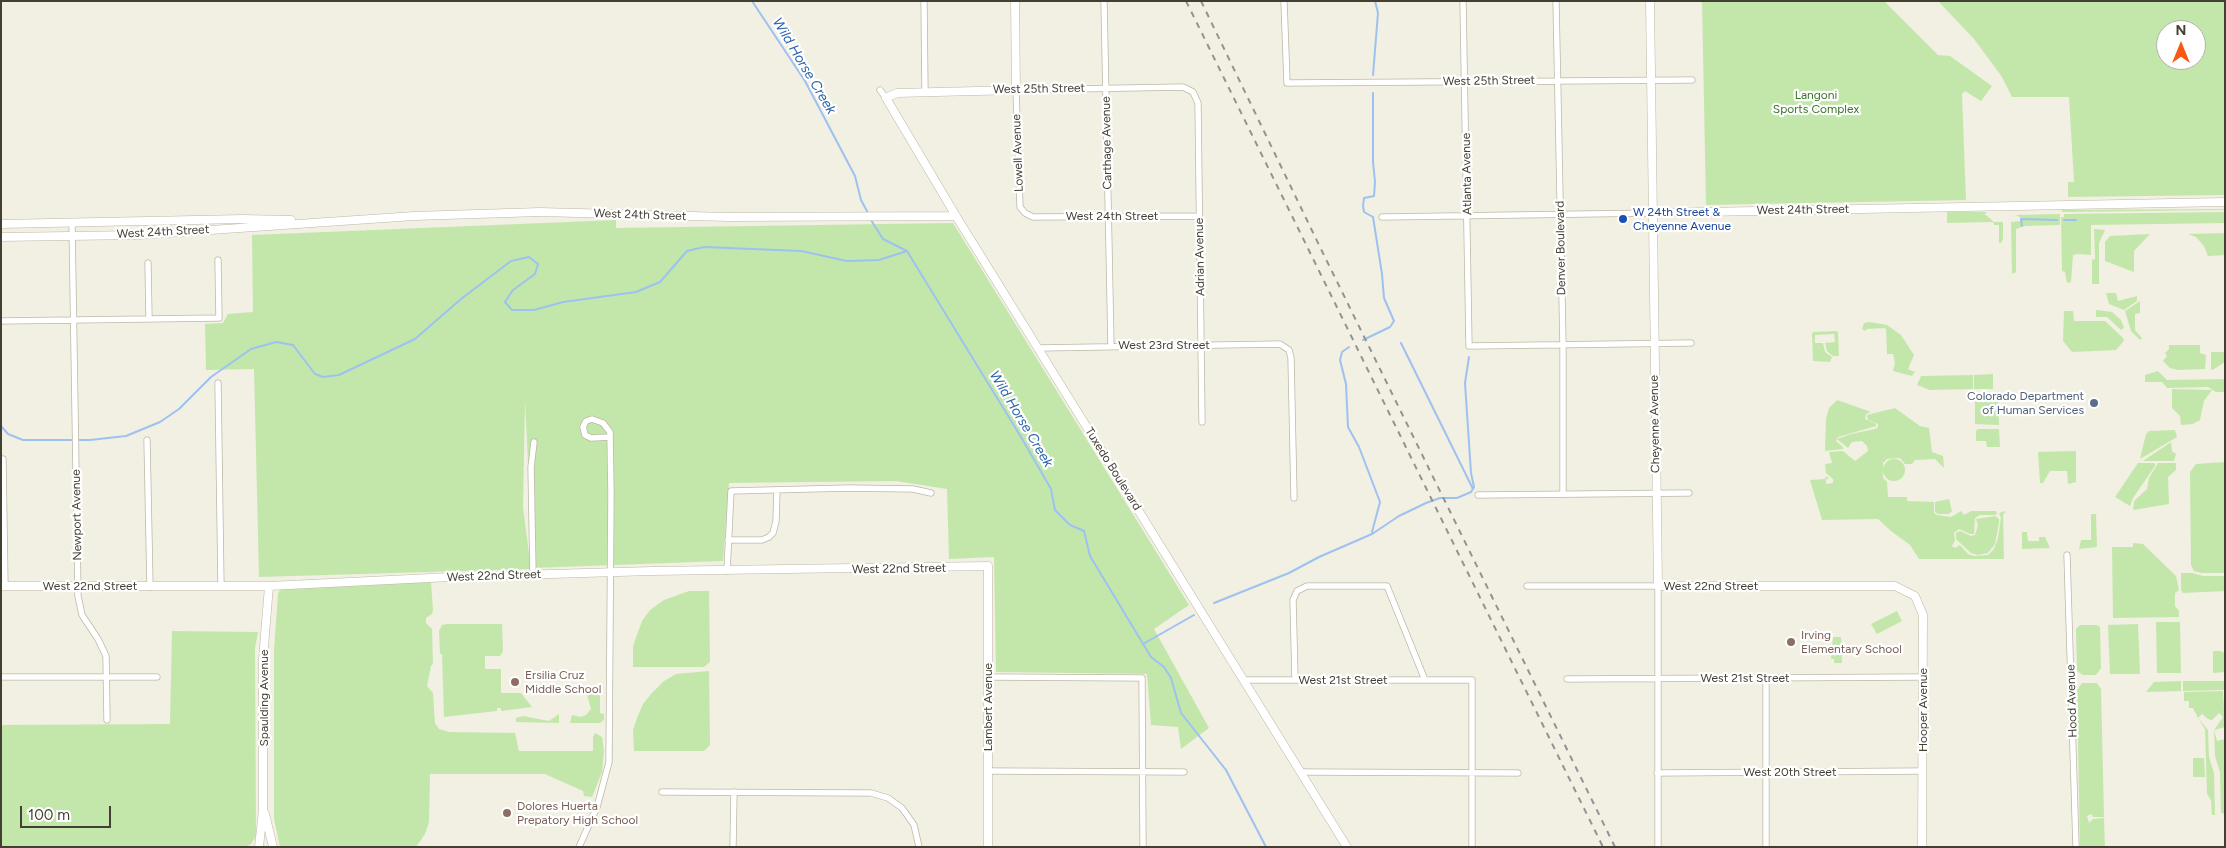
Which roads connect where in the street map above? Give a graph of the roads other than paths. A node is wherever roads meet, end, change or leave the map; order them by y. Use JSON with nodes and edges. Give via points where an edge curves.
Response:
{"nodes":[{"id":1,"x":924,"y":1,"type":"edge"},
{"id":2,"x":1015,"y":1,"type":"edge"},
{"id":3,"x":1104,"y":1,"type":"edge"},
{"id":4,"x":1284,"y":1,"type":"edge"},
{"id":5,"x":1463,"y":1,"type":"edge"},
{"id":6,"x":1556,"y":1,"type":"edge"},
{"id":7,"x":1650,"y":1,"type":"edge"},
{"id":8,"x":1558,"y":80,"type":"junction"},
{"id":9,"x":1651,"y":80,"type":"junction"},
{"id":10,"x":1692,"y":80,"type":"dead end"},
{"id":11,"x":1465,"y":81,"type":"junction"},
{"id":12,"x":1105,"y":88,"type":"junction"},
{"id":13,"x":880,"y":90,"type":"dead end"},
{"id":14,"x":1016,"y":90,"type":"junction"},
{"id":15,"x":925,"y":92,"type":"junction"},
{"id":16,"x":1193,"y":92,"type":"joint"},
{"id":17,"x":886,"y":98,"type":"junction"},
{"id":18,"x":2225,"y":202,"type":"edge"},
{"id":19,"x":1025,"y":213,"type":"joint"},
{"id":20,"x":1652,"y":213,"type":"junction"},
{"id":21,"x":1560,"y":214,"type":"junction"},
{"id":22,"x":1468,"y":215,"type":"junction"},
{"id":23,"x":956,"y":216,"type":"junction"},
{"id":24,"x":1199,"y":216,"type":"junction"},
{"id":25,"x":1108,"y":217,"type":"junction"},
{"id":26,"x":1382,"y":217,"type":"dead end"},
{"id":27,"x":325,"y":222,"type":"junction"},
{"id":28,"x":72,"y":223,"type":"junction"},
{"id":29,"x":1,"y":224,"type":"edge"},
{"id":30,"x":73,"y":236,"type":"junction"},
{"id":31,"x":1,"y":237,"type":"edge"},
{"id":32,"x":218,"y":260,"type":"dead end"},
{"id":33,"x":148,"y":263,"type":"dead end"},
{"id":34,"x":148,"y":319,"type":"junction"},
{"id":35,"x":74,"y":320,"type":"junction"},
{"id":36,"x":1,"y":321,"type":"edge"},
{"id":37,"x":1654,"y":343,"type":"junction"},
{"id":38,"x":1691,"y":343,"type":"dead end"},
{"id":39,"x":1202,"y":345,"type":"junction"},
{"id":40,"x":1563,"y":345,"type":"junction"},
{"id":41,"x":1111,"y":346,"type":"junction"},
{"id":42,"x":1038,"y":348,"type":"junction"},
{"id":43,"x":218,"y":383,"type":"dead end"},
{"id":44,"x":1202,"y":422,"type":"dead end"},
{"id":45,"x":610,"y":438,"type":"junction"},
{"id":46,"x":147,"y":440,"type":"dead end"},
{"id":47,"x":534,"y":442,"type":"dead end"},
{"id":48,"x":3,"y":459,"type":"dead end"},
{"id":49,"x":777,"y":490,"type":"junction"},
{"id":50,"x":931,"y":493,"type":"dead end"},
{"id":51,"x":1689,"y":493,"type":"dead end"},
{"id":52,"x":1563,"y":494,"type":"junction"},
{"id":53,"x":1656,"y":494,"type":"junction"},
{"id":54,"x":1478,"y":496,"type":"dead end"},
{"id":55,"x":1294,"y":498,"type":"dead end"},
{"id":56,"x":728,"y":540,"type":"junction"},
{"id":57,"x":2067,"y":555,"type":"dead end"},
{"id":58,"x":988,"y":566,"type":"joint"},
{"id":59,"x":727,"y":571,"type":"junction"},
{"id":60,"x":609,"y":572,"type":"junction"},
{"id":61,"x":534,"y":575,"type":"junction"},
{"id":62,"x":3,"y":586,"type":"edge"},
{"id":63,"x":78,"y":586,"type":"junction"},
{"id":64,"x":221,"y":586,"type":"junction"},
{"id":65,"x":269,"y":586,"type":"junction"},
{"id":66,"x":1527,"y":586,"type":"dead end"},
{"id":67,"x":1658,"y":586,"type":"junction"},
{"id":68,"x":1895,"y":586,"type":"joint"},
{"id":69,"x":150,"y":587,"type":"junction"},
{"id":70,"x":1,"y":677,"type":"edge"},
{"id":71,"x":108,"y":677,"type":"junction"},
{"id":72,"x":157,"y":677,"type":"dead end"},
{"id":73,"x":988,"y":677,"type":"junction"},
{"id":74,"x":1923,"y":677,"type":"junction"},
{"id":75,"x":1567,"y":678,"type":"dead end"},
{"id":76,"x":1658,"y":678,"type":"junction"},
{"id":77,"x":1766,"y":678,"type":"junction"},
{"id":78,"x":1244,"y":680,"type":"junction"},
{"id":79,"x":1294,"y":680,"type":"junction"},
{"id":80,"x":1425,"y":680,"type":"junction"},
{"id":81,"x":107,"y":720,"type":"dead end"},
{"id":82,"x":988,"y":771,"type":"junction"},
{"id":83,"x":1143,"y":771,"type":"junction"},
{"id":84,"x":1923,"y":771,"type":"junction"},
{"id":85,"x":1184,"y":772,"type":"dead end"},
{"id":86,"x":1302,"y":772,"type":"junction"},
{"id":87,"x":1766,"y":772,"type":"junction"},
{"id":88,"x":1471,"y":773,"type":"junction"},
{"id":89,"x":1518,"y":773,"type":"dead end"},
{"id":90,"x":1657,"y":773,"type":"junction"},
{"id":91,"x":662,"y":792,"type":"dead end"},
{"id":92,"x":734,"y":792,"type":"junction"},
{"id":93,"x":264,"y":810,"type":"junction"},
{"id":94,"x":259,"y":847,"type":"edge"},
{"id":95,"x":274,"y":847,"type":"edge"},
{"id":96,"x":579,"y":847,"type":"edge"},
{"id":97,"x":733,"y":847,"type":"edge"},
{"id":98,"x":919,"y":847,"type":"edge"},
{"id":99,"x":988,"y":847,"type":"edge"},
{"id":100,"x":1143,"y":847,"type":"edge"},
{"id":101,"x":1347,"y":847,"type":"edge"},
{"id":102,"x":1472,"y":847,"type":"edge"},
{"id":103,"x":1658,"y":847,"type":"edge"},
{"id":104,"x":1766,"y":847,"type":"edge"},
{"id":105,"x":1922,"y":847,"type":"edge"},
{"id":106,"x":2076,"y":847,"type":"edge"}],
"edges":[{"from":1,"to":15,"type":"street"},
{"from":2,"to":14,"type":"street","name":"Lowell Avenue"},
{"from":3,"to":12,"type":"street","name":"Carthage Avenue"},
{"from":4,"to":11,"type":"street","name":"West 25th Street","via":[[1287,83]]},
{"from":5,"to":11,"type":"street","name":"Atlanta Avenue"},
{"from":6,"to":8,"type":"street","name":"Denver Boulevard"},
{"from":7,"to":9,"type":"street","name":"Cheyenne Avenue"},
{"from":8,"to":9,"type":"street","name":"West 25th Street"},
{"from":8,"to":11,"type":"street","name":"West 25th Street"},
{"from":8,"to":21,"type":"street","name":"Denver Boulevard"},
{"from":9,"to":10,"type":"street","name":"West 25th Street"},
{"from":9,"to":20,"type":"street","name":"Cheyenne Avenue"},
{"from":11,"to":22,"type":"street","name":"Atlanta Avenue"},
{"from":12,"to":14,"type":"street","name":"West 25th Street"},
{"from":12,"to":16,"type":"street","name":"West 25th Street","via":[[1184,87]]},
{"from":12,"to":25,"type":"street","name":"Carthage Avenue"},
{"from":13,"to":17,"type":"street","name":"Tuxedo Boulevard"},
{"from":14,"to":15,"type":"street","name":"West 25th Street"},
{"from":14,"to":19,"type":"street","name":"Lowell Avenue","via":[[1020,207]]},
{"from":15,"to":17,"type":"street","name":"West 25th Street","via":[[898,93]]},
{"from":16,"to":24,"type":"street","name":"Adrian Avenue","via":[[1198,103]]},
{"from":17,"to":23,"type":"street","name":"Tuxedo Boulevard"},
{"from":18,"to":20,"type":"street","name":"West 24th Street"},
{"from":19,"to":25,"type":"street","name":"West 24th Street","via":[[1033,217]]},
{"from":20,"to":21,"type":"street","name":"West 24th Street"},
{"from":20,"to":37,"type":"street","name":"Cheyenne Avenue"},
{"from":21,"to":22,"type":"street","name":"West 24th Street"},
{"from":21,"to":40,"type":"street","name":"Denver Boulevard"},
{"from":22,"to":26,"type":"street","name":"West 24th Street"},
{"from":22,"to":40,"type":"street","name":"Atlanta Avenue","via":[[1469,346]]},
{"from":23,"to":27,"type":"street","name":"West 24th Street","via":[[710,217],[540,212]]},
{"from":23,"to":42,"type":"street","name":"Tuxedo Boulevard"},
{"from":24,"to":25,"type":"street","name":"West 24th Street"},
{"from":24,"to":39,"type":"street","name":"Adrian Avenue"},
{"from":25,"to":41,"type":"street","name":"Carthage Avenue"},
{"from":27,"to":28,"type":"street","name":"West 24th Street","via":[[243,219]]},
{"from":27,"to":30,"type":"street","name":"West 24th Street","via":[[138,235]]},
{"from":28,"to":29,"type":"street","name":"West 24th Street"},
{"from":28,"to":30,"type":"street","name":"Newport Avenue"},
{"from":30,"to":31,"type":"street","name":"West 24th Street"},
{"from":30,"to":35,"type":"street","name":"Newport Avenue"},
{"from":32,"to":34,"type":"street","via":[[219,318]]},
{"from":33,"to":34,"type":"street"},
{"from":34,"to":35,"type":"street"},
{"from":35,"to":36,"type":"street"},
{"from":35,"to":63,"type":"street","name":"Newport Avenue"},
{"from":37,"to":38,"type":"street"},
{"from":37,"to":40,"type":"street"},
{"from":37,"to":53,"type":"street","name":"Cheyenne Avenue"},
{"from":39,"to":41,"type":"street","name":"West 23rd Street"},
{"from":39,"to":44,"type":"street","name":"Adrian Avenue"},
{"from":39,"to":55,"type":"street","name":"West 23rd Street","via":[[1280,344],[1289,350]]},
{"from":40,"to":52,"type":"street","name":"Denver Boulevard"},
{"from":41,"to":42,"type":"street","name":"West 23rd Street"},
{"from":42,"to":78,"type":"street","name":"Tuxedo Boulevard"},
{"from":43,"to":64,"type":"street"},
{"from":45,"to":45,"type":"street","via":[[585,435],[583,427],[586,421],[604,423]]},
{"from":45,"to":60,"type":"street"},
{"from":46,"to":69,"type":"street"},
{"from":47,"to":61,"type":"street","via":[[531,467]]},
{"from":48,"to":62,"type":"street"},
{"from":49,"to":50,"type":"street","via":[[913,489]]},
{"from":49,"to":56,"type":"street","via":[[776,521],[769,537]]},
{"from":49,"to":56,"type":"street","via":[[731,491]]},
{"from":51,"to":53,"type":"street"},
{"from":52,"to":53,"type":"street"},
{"from":52,"to":54,"type":"street"},
{"from":53,"to":67,"type":"street","name":"Cheyenne Avenue"},
{"from":56,"to":59,"type":"street"},
{"from":57,"to":106,"type":"street","name":"Hood Avenue"},
{"from":58,"to":59,"type":"street","name":"West 22nd Street"},
{"from":58,"to":73,"type":"street","name":"Lambert Avenue"},
{"from":59,"to":60,"type":"street","name":"West 22nd Street"},
{"from":60,"to":61,"type":"street","name":"West 22nd Street"},
{"from":60,"to":96,"type":"street","via":[[609,762],[597,807]]},
{"from":61,"to":65,"type":"street","name":"West 22nd Street"},
{"from":62,"to":63,"type":"street","name":"West 22nd Street"},
{"from":63,"to":69,"type":"street","name":"West 22nd Street"},
{"from":63,"to":71,"type":"street","name":"Newport Avenue","via":[[82,615],[103,648]]},
{"from":64,"to":65,"type":"street","name":"West 22nd Street"},
{"from":64,"to":69,"type":"street","name":"West 22nd Street"},
{"from":65,"to":93,"type":"street","name":"Spaulding Avenue","via":[[263,660]]},
{"from":66,"to":67,"type":"street","name":"West 22nd Street"},
{"from":67,"to":68,"type":"street","name":"West 22nd Street"},
{"from":67,"to":76,"type":"street","name":"Cheyenne Avenue"},
{"from":68,"to":74,"type":"street","name":"Hooper Avenue","via":[[1915,596],[1923,615]]},
{"from":70,"to":71,"type":"street"},
{"from":71,"to":72,"type":"street"},
{"from":71,"to":81,"type":"street","name":"Newport Avenue"},
{"from":73,"to":82,"type":"street","name":"Lambert Avenue"},
{"from":73,"to":83,"type":"street","via":[[1142,678]]},
{"from":74,"to":77,"type":"street","name":"West 21st Street"},
{"from":74,"to":84,"type":"street","name":"Hooper Avenue"},
{"from":75,"to":76,"type":"street","name":"West 21st Street"},
{"from":76,"to":77,"type":"street","name":"West 21st Street"},
{"from":76,"to":90,"type":"street","name":"Cheyenne Avenue"},
{"from":77,"to":87,"type":"street"},
{"from":78,"to":79,"type":"street","name":"West 21st Street"},
{"from":78,"to":86,"type":"street","name":"Tuxedo Boulevard"},
{"from":79,"to":80,"type":"street","name":"West 21st Street"},
{"from":79,"to":80,"type":"street","via":[[1293,600],[1297,591],[1306,586],[1387,586]]},
{"from":80,"to":88,"type":"street","name":"West 21st Street","via":[[1472,680]]},
{"from":82,"to":83,"type":"street"},
{"from":82,"to":99,"type":"street","name":"Lambert Avenue"},
{"from":83,"to":85,"type":"street"},
{"from":83,"to":100,"type":"street"},
{"from":84,"to":87,"type":"street","name":"West 20th Street"},
{"from":84,"to":105,"type":"street","name":"Hooper Avenue"},
{"from":86,"to":88,"type":"street"},
{"from":86,"to":101,"type":"street","name":"Tuxedo Boulevard"},
{"from":87,"to":90,"type":"street","name":"West 20th Street"},
{"from":87,"to":104,"type":"street"},
{"from":88,"to":89,"type":"street"},
{"from":88,"to":102,"type":"street"},
{"from":90,"to":103,"type":"street","name":"Cheyenne Avenue"},
{"from":91,"to":92,"type":"street"},
{"from":92,"to":97,"type":"street"},
{"from":92,"to":98,"type":"street","via":[[871,792],[902,808],[914,825]]},
{"from":93,"to":94,"type":"street","name":"Spaulding Avenue"},
{"from":93,"to":95,"type":"street","name":"Spaulding Avenue"}]}
